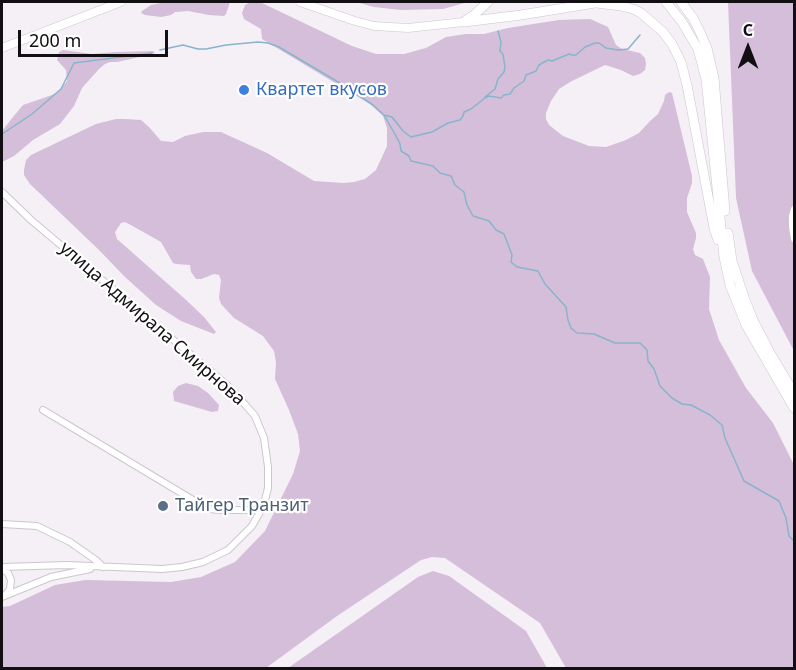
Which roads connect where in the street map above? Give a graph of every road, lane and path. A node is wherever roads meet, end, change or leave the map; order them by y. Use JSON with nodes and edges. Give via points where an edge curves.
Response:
{"nodes":[{"id":1,"x":121,"y":2,"type":"edge"},
{"id":2,"x":300,"y":2,"type":"edge"},
{"id":3,"x":488,"y":2,"type":"edge"},
{"id":4,"x":608,"y":2,"type":"edge"},
{"id":5,"x":666,"y":2,"type":"edge"},
{"id":6,"x":681,"y":2,"type":"edge"},
{"id":7,"x":597,"y":3,"type":"junction"},
{"id":8,"x":464,"y":22,"type":"junction"},
{"id":9,"x":2,"y":48,"type":"edge"},
{"id":10,"x":2,"y":192,"type":"edge"},
{"id":11,"x":795,"y":209,"type":"edge"},
{"id":12,"x":795,"y":239,"type":"edge"},
{"id":13,"x":724,"y":257,"type":"junction"},
{"id":14,"x":795,"y":393,"type":"edge"},
{"id":15,"x":795,"y":408,"type":"edge"},
{"id":16,"x":43,"y":410,"type":"dead end"},
{"id":17,"x":261,"y":510,"type":"junction"},
{"id":18,"x":2,"y":524,"type":"edge"},
{"id":19,"x":103,"y":567,"type":"junction"},
{"id":20,"x":2,"y":568,"type":"edge"},
{"id":21,"x":2,"y":597,"type":"edge"}],
"edges":[{"from":1,"to":9,"type":"main road"},
{"from":2,"to":8,"type":"main road","via":[[374,26],[408,28]]},
{"from":3,"to":8,"type":"highway"},
{"from":4,"to":7,"type":"highway"},
{"from":5,"to":13,"type":"highway","via":[[698,49],[706,79]]},
{"from":6,"to":14,"type":"highway","via":[[698,27],[714,78],[732,261],[753,320]]},
{"from":7,"to":8,"type":"highway"},
{"from":7,"to":13,"type":"highway","via":[[633,9],[672,44],[687,85],[714,228]]},
{"from":10,"to":17,"type":"street","name":"улица Адмирала Смирнова","via":[[243,400],[255,416],[267,454],[268,488]]},
{"from":11,"to":12,"type":"street"},
{"from":13,"to":15,"type":"highway","via":[[746,325]]},
{"from":16,"to":17,"type":"street","via":[[203,506]]},
{"from":17,"to":19,"type":"street","name":"улица Адмирала Смирнова","via":[[252,526],[228,550],[203,562],[162,569]]},
{"from":18,"to":19,"type":"street","via":[[37,526],[70,542]]},
{"from":19,"to":20,"type":"street","name":"улица Адмирала Смирнова"},
{"from":19,"to":21,"type":"street","via":[[51,577]]},
{"from":20,"to":21,"type":"street","via":[[11,583]]}]}
